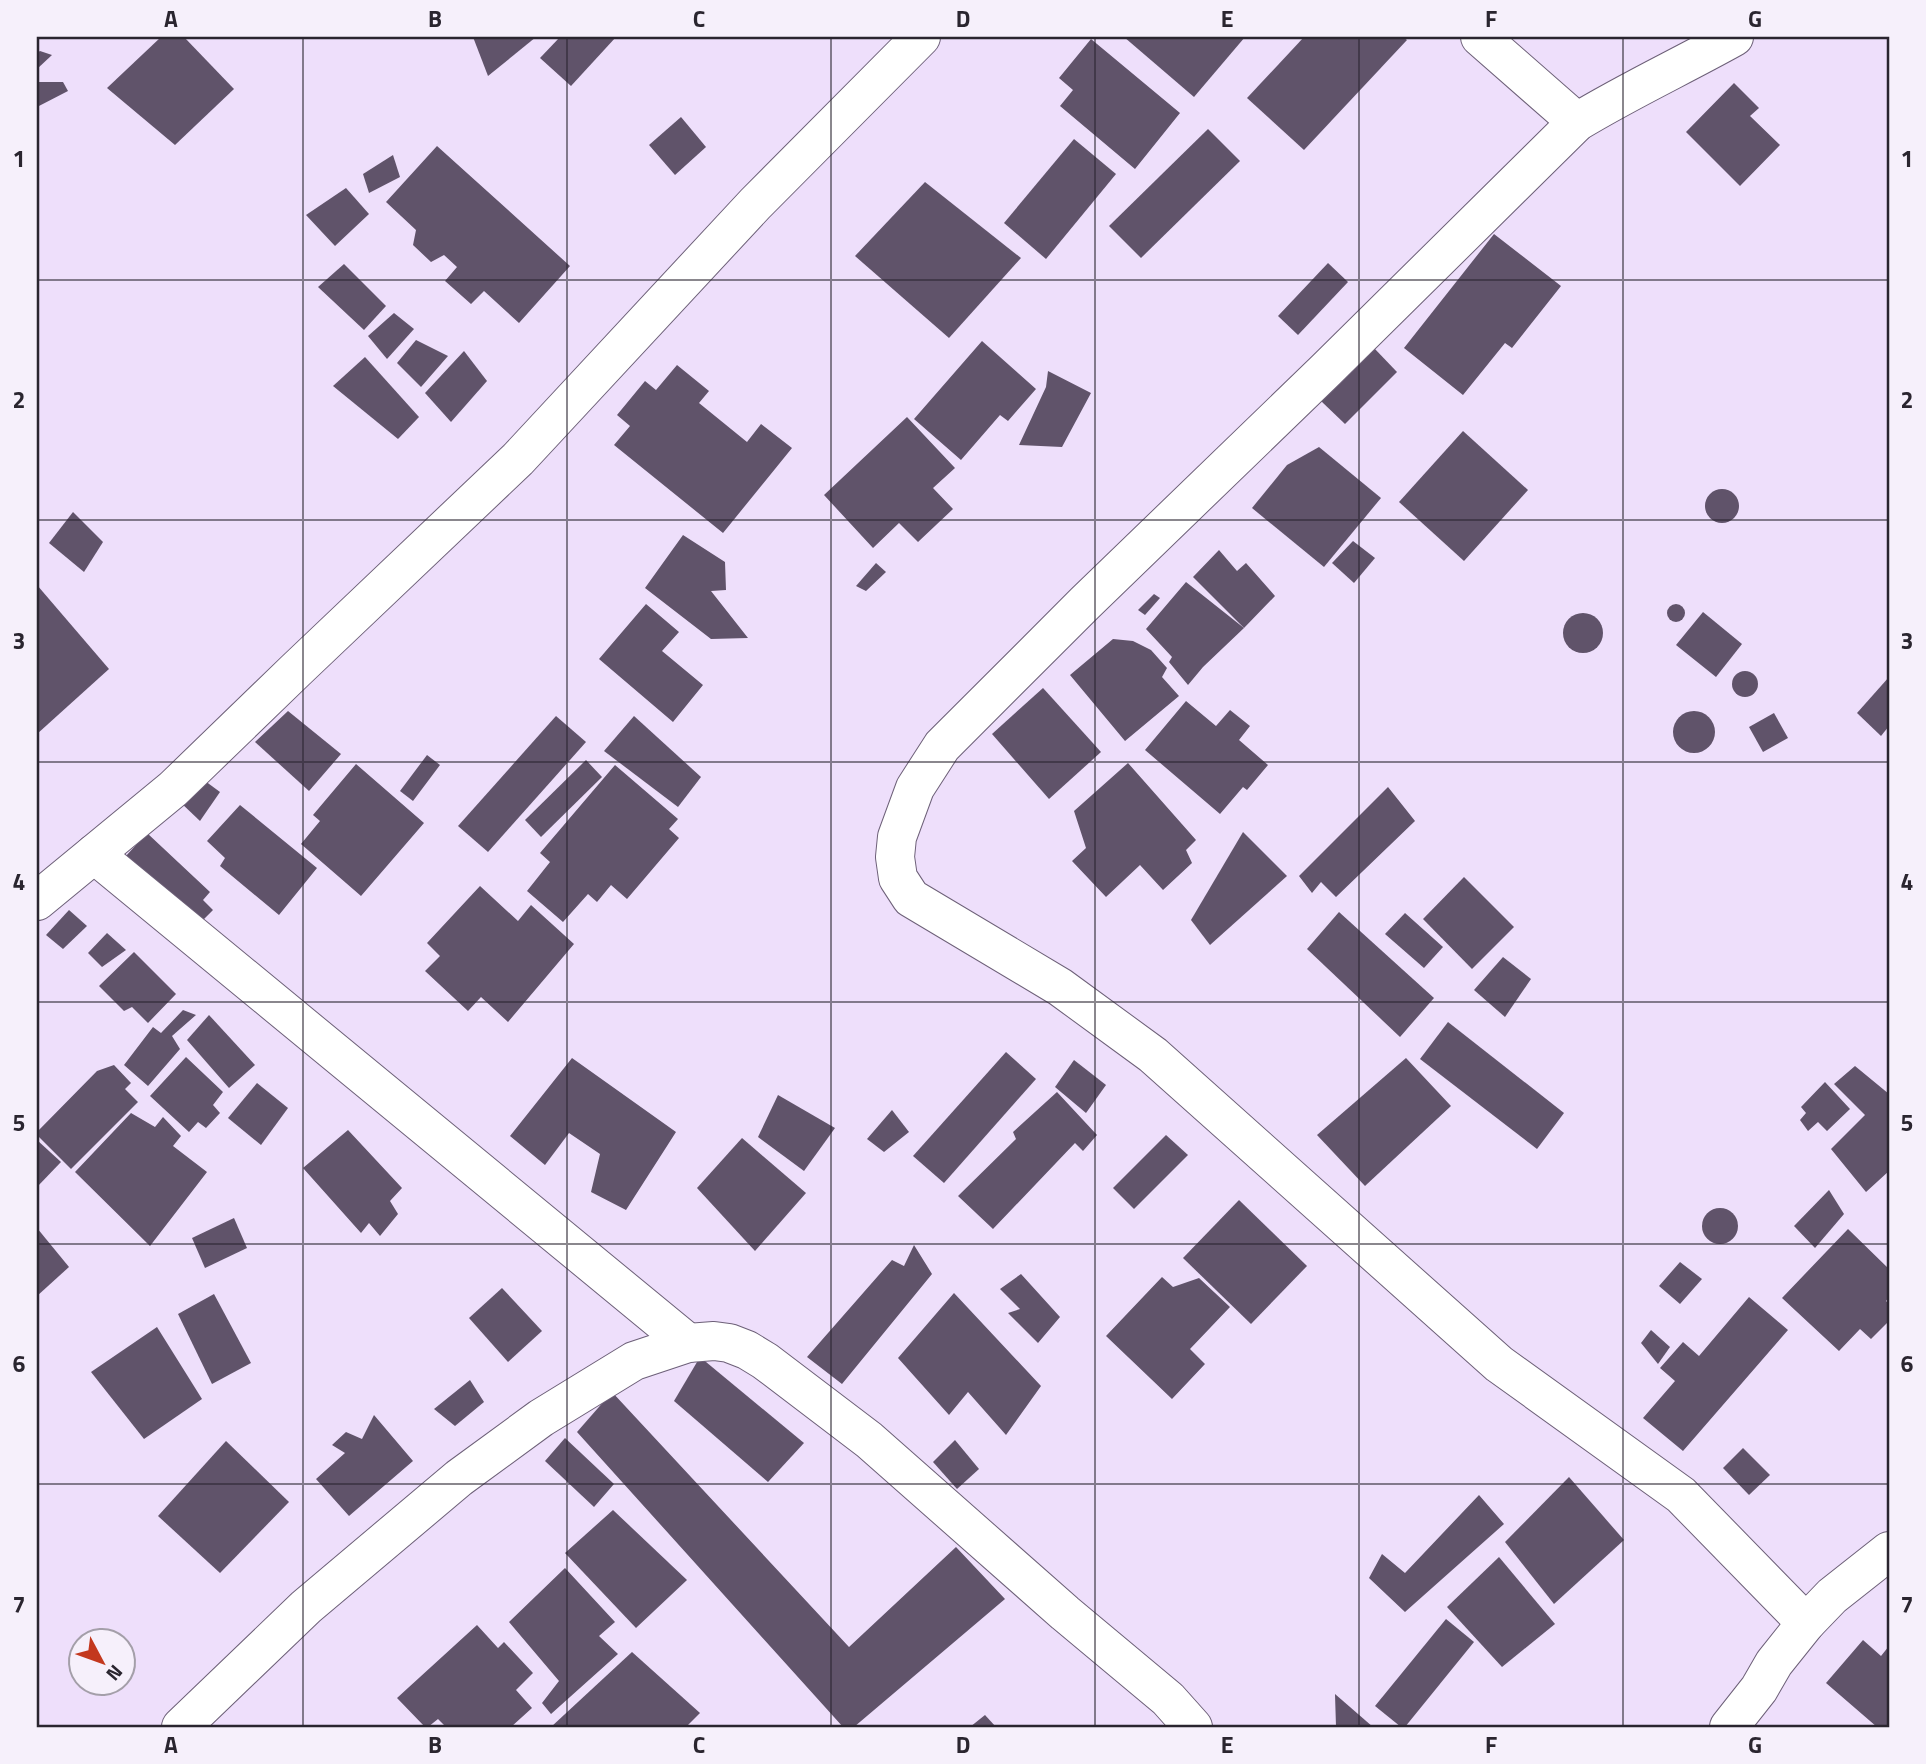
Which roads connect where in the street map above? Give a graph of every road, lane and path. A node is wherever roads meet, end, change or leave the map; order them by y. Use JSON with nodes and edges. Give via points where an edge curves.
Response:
{"nodes":[{"id":1,"x":921,"y":37,"type":"edge"},
{"id":2,"x":1480,"y":37,"type":"edge"},
{"id":3,"x":1734,"y":37,"type":"edge"},
{"id":4,"x":1577,"y":122,"type":"junction"},
{"id":5,"x":94,"y":854,"type":"junction"},
{"id":6,"x":37,"y":901,"type":"edge"},
{"id":7,"x":688,"y":1343,"type":"junction"},
{"id":8,"x":1889,"y":1551,"type":"edge"},
{"id":9,"x":1806,"y":1623,"type":"junction"},
{"id":10,"x":181,"y":1727,"type":"edge"},
{"id":11,"x":1193,"y":1727,"type":"edge"},
{"id":12,"x":1729,"y":1727,"type":"edge"}],
"edges":[{"from":1,"to":5,"type":"street","via":[[755,204],[518,459],[173,789]]},
{"from":2,"to":4,"type":"street"},
{"from":3,"to":4,"type":"street"},
{"from":4,"to":9,"type":"street","via":[[942,746],[915,788],[897,837],[898,878],[911,898],[1060,987],[1153,1055],[1499,1364],[1681,1495]]},
{"from":5,"to":6,"type":"street"},
{"from":5,"to":7,"type":"street"},
{"from":7,"to":10,"type":"street","via":[[634,1361],[541,1418],[459,1478],[306,1607]]},
{"from":7,"to":11,"type":"street","via":[[713,1341],[747,1350],[869,1440],[1168,1699]]},
{"from":8,"to":9,"type":"street"},
{"from":9,"to":12,"type":"street"}]}
